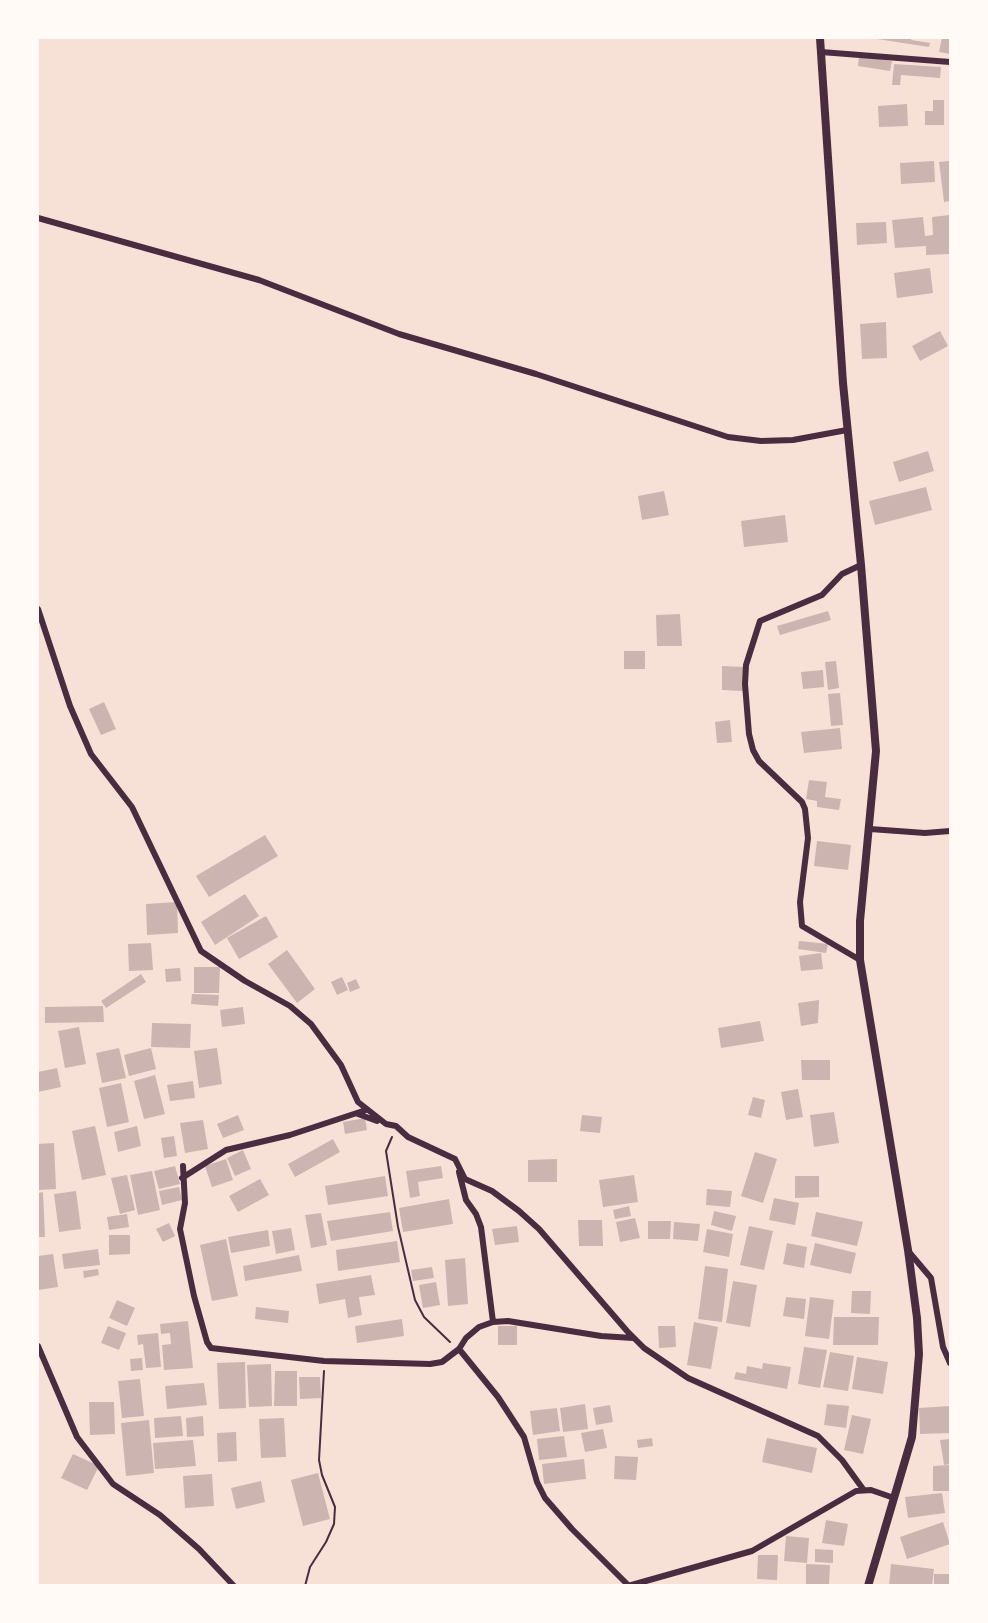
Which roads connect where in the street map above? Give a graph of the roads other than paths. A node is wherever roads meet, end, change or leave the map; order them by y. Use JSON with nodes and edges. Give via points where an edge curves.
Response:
{"nodes":[{"id":1,"x":820,"y":38,"type":"edge"},
{"id":2,"x":821,"y":52,"type":"junction"},
{"id":3,"x":951,"y":62,"type":"edge"},
{"id":4,"x":38,"y":218,"type":"edge"},
{"id":5,"x":847,"y":430,"type":"junction"},
{"id":6,"x":861,"y":565,"type":"junction"},
{"id":7,"x":38,"y":609,"type":"edge"},
{"id":8,"x":870,"y":829,"type":"junction"},
{"id":9,"x":951,"y":831,"type":"edge"},
{"id":10,"x":860,"y":960,"type":"junction"},
{"id":11,"x":366,"y":1110,"type":"junction"},
{"id":12,"x":358,"y":1114,"type":"junction"},
{"id":13,"x":386,"y":1124,"type":"junction"},
{"id":14,"x":455,"y":1159,"type":"junction"},
{"id":15,"x":183,"y":1166,"type":"dead end"},
{"id":16,"x":182,"y":1178,"type":"junction"},
{"id":17,"x":908,"y":1250,"type":"junction"},
{"id":18,"x":493,"y":1322,"type":"junction"},
{"id":19,"x":633,"y":1338,"type":"junction"},
{"id":20,"x":38,"y":1346,"type":"edge"},
{"id":21,"x":459,"y":1349,"type":"junction"},
{"id":22,"x":951,"y":1363,"type":"edge"},
{"id":23,"x":863,"y":1489,"type":"junction"},
{"id":24,"x":894,"y":1498,"type":"junction"},
{"id":25,"x":628,"y":1585,"type":"edge"},
{"id":26,"x":234,"y":1586,"type":"edge"},
{"id":27,"x":868,"y":1586,"type":"edge"}],
"edges":[{"from":1,"to":2,"type":"street"},
{"from":2,"to":3,"type":"street"},
{"from":2,"to":5,"type":"street"},
{"from":4,"to":5,"type":"street","via":[[259,280],[399,334],[728,437],[794,440]]},
{"from":5,"to":6,"type":"street"},
{"from":6,"to":8,"type":"street","via":[[876,751]]},
{"from":6,"to":10,"type":"street","via":[[842,574],[822,595],[760,621],[748,658],[745,684],[753,750],[805,809],[808,838],[800,902],[802,926]]},
{"from":7,"to":11,"type":"street","via":[[70,706],[91,754],[132,807],[201,951],[290,1006],[311,1024],[329,1046]]},
{"from":8,"to":9,"type":"street"},
{"from":8,"to":10,"type":"street"},
{"from":10,"to":17,"type":"street"},
{"from":11,"to":12,"type":"street"},
{"from":11,"to":13,"type":"street"},
{"from":12,"to":13,"type":"street"},
{"from":12,"to":16,"type":"street","via":[[226,1150]]},
{"from":13,"to":14,"type":"street"},
{"from":14,"to":18,"type":"street","via":[[466,1200],[480,1227]]},
{"from":14,"to":19,"type":"street","via":[[465,1179],[492,1191],[539,1229]]},
{"from":15,"to":16,"type":"street"},
{"from":16,"to":21,"type":"street","via":[[185,1203],[180,1229],[208,1346],[324,1360],[430,1364],[442,1362]]},
{"from":17,"to":22,"type":"street","via":[[932,1278],[943,1347]]},
{"from":17,"to":24,"type":"street","via":[[917,1318],[918,1390],[912,1437]]},
{"from":18,"to":19,"type":"street"},
{"from":18,"to":21,"type":"street","via":[[479,1327]]},
{"from":19,"to":23,"type":"street","via":[[688,1378],[818,1436]]},
{"from":20,"to":26,"type":"street","via":[[74,1431],[113,1484],[167,1521]]},
{"from":21,"to":25,"type":"street","via":[[525,1437],[545,1498]]},
{"from":23,"to":24,"type":"street"},
{"from":23,"to":25,"type":"street","via":[[743,1554]]},
{"from":24,"to":27,"type":"street"}]}
